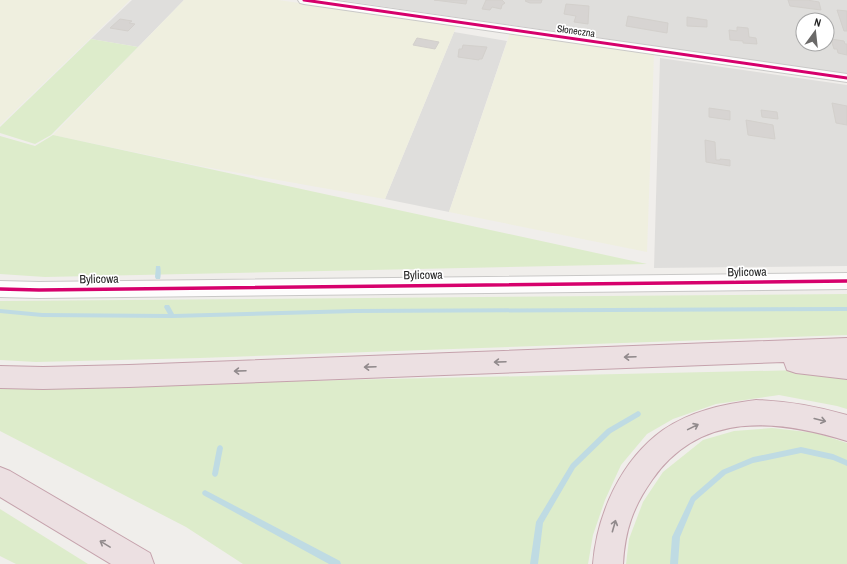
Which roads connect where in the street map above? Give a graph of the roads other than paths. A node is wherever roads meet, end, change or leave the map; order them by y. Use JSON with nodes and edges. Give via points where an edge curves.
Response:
{"nodes":[{"id":1,"x":304,"y":0,"type":"edge"},
{"id":2,"x":847,"y":78,"type":"edge"},
{"id":3,"x":847,"y":281,"type":"edge"},
{"id":4,"x":0,"y":289,"type":"edge"},
{"id":5,"x":847,"y":349,"type":"edge"},
{"id":6,"x":669,"y":355,"type":"junction"},
{"id":7,"x":847,"y":368,"type":"edge"},
{"id":8,"x":0,"y":377,"type":"edge"},
{"id":9,"x":847,"y":428,"type":"edge"},
{"id":10,"x":0,"y":481,"type":"edge"},
{"id":11,"x":139,"y":564,"type":"edge"},
{"id":12,"x":608,"y":564,"type":"edge"}],
"edges":[{"from":1,"to":2,"type":"street","name":"Słoneczna"},
{"from":3,"to":4,"type":"street","name":"Bylicowa"},
{"from":5,"to":6,"type":"highway"},
{"from":6,"to":7,"type":"highway","via":[[766,359]]},
{"from":6,"to":8,"type":"highway","one_way":true,"via":[[128,376]]},
{"from":12,"to":9,"type":"highway","one_way":true,"via":[[614,526],[634,481],[663,446],[687,430],[724,416],[754,412],[806,416]]},
{"from":11,"to":10,"type":"highway","one_way":true}]}
